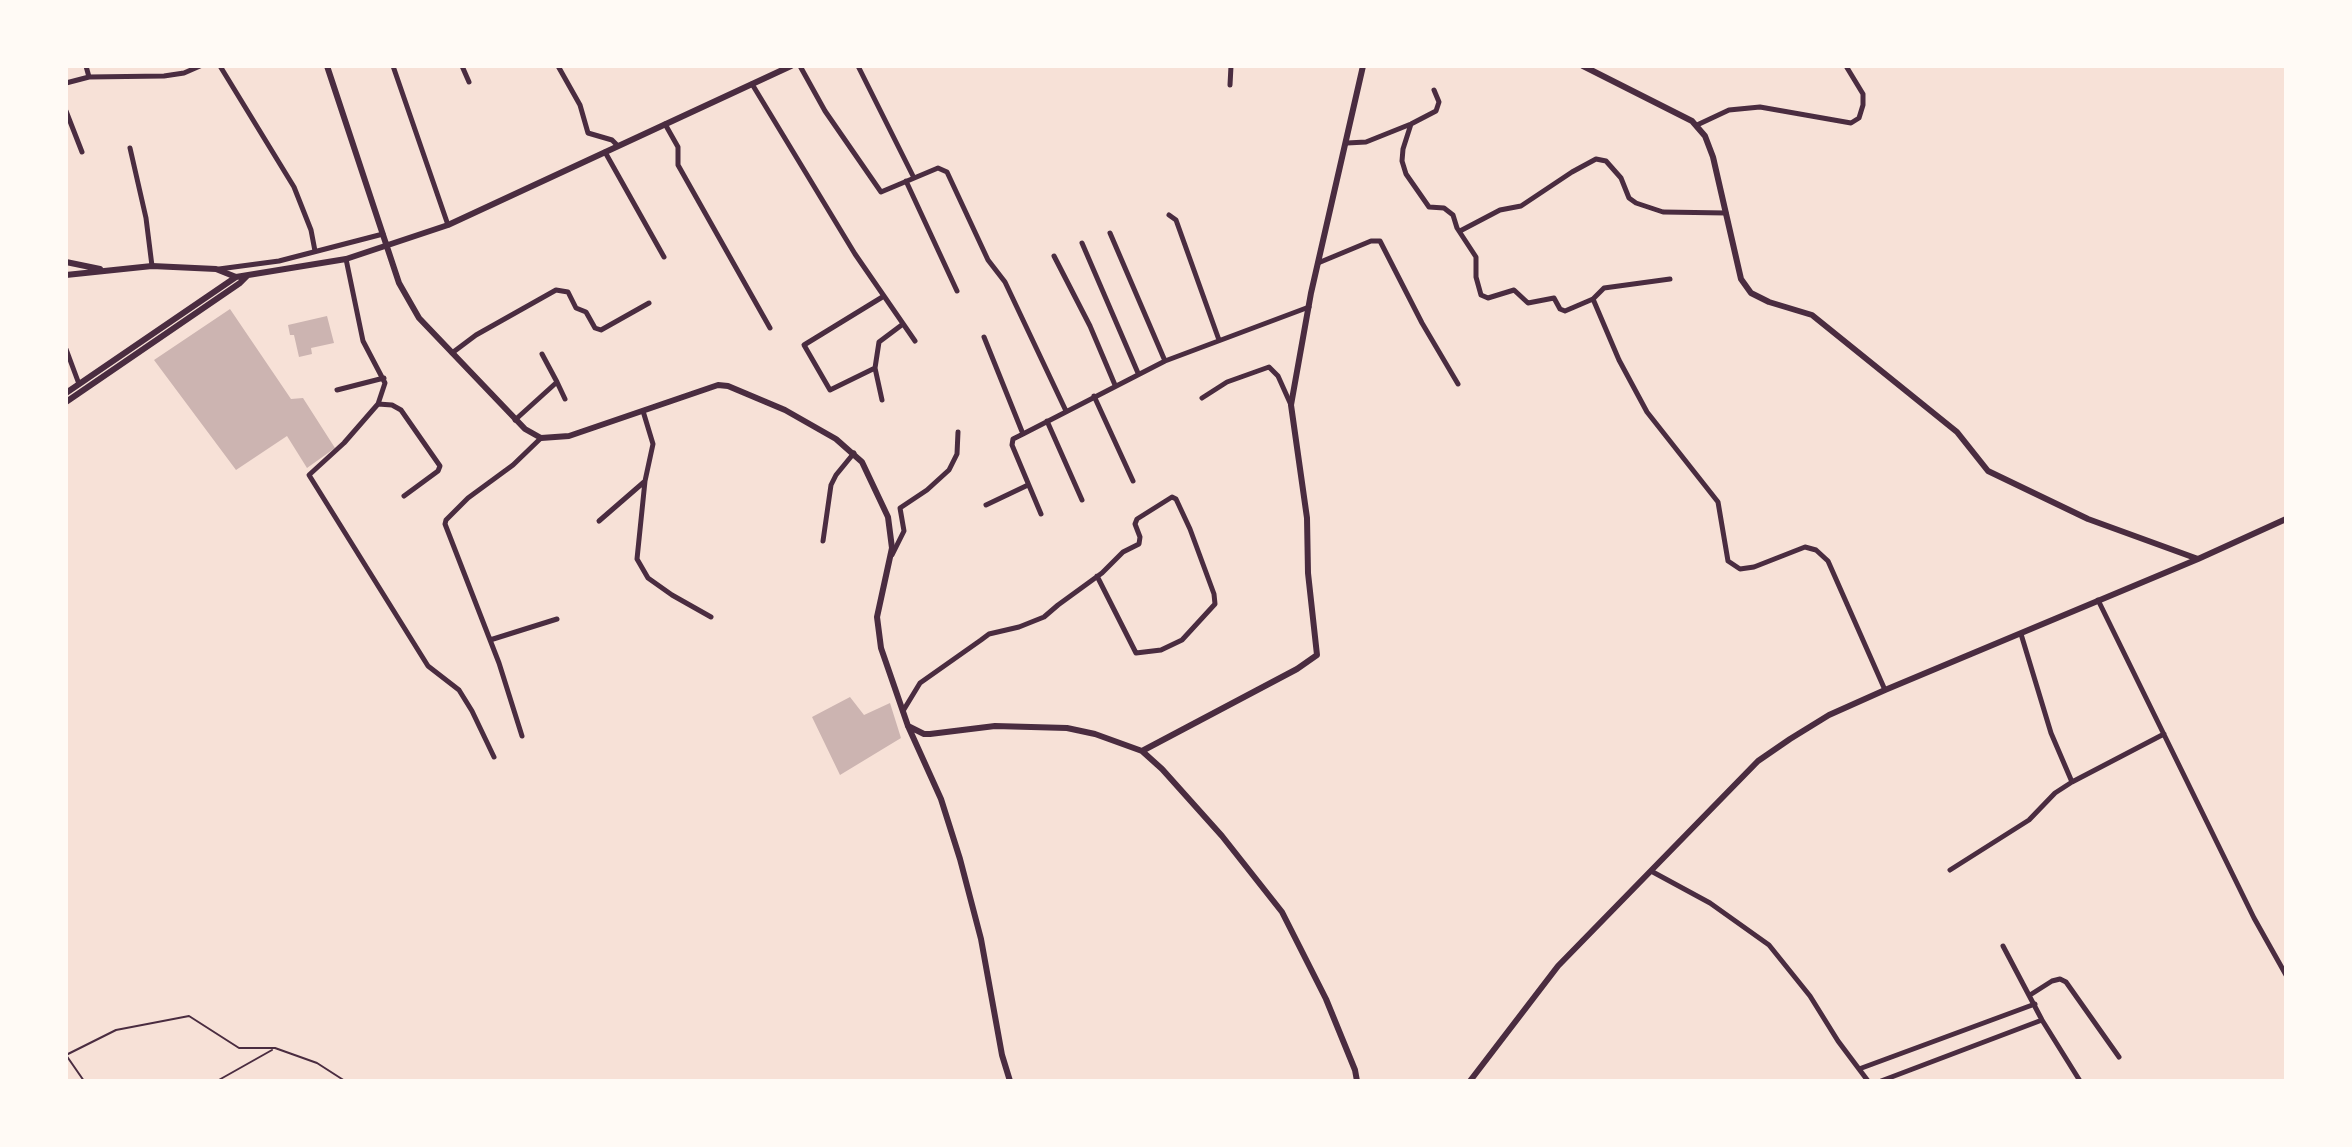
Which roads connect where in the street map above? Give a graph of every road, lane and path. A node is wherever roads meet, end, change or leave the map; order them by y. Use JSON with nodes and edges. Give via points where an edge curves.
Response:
{"nodes":[{"id":1,"x":86,"y":66,"type":"edge"},
{"id":2,"x":200,"y":66,"type":"edge"},
{"id":3,"x":220,"y":66,"type":"edge"},
{"id":4,"x":327,"y":66,"type":"edge"},
{"id":5,"x":393,"y":66,"type":"edge"},
{"id":6,"x":462,"y":66,"type":"edge"},
{"id":7,"x":558,"y":66,"type":"edge"},
{"id":8,"x":791,"y":66,"type":"edge"},
{"id":9,"x":800,"y":66,"type":"edge"},
{"id":10,"x":858,"y":66,"type":"edge"},
{"id":11,"x":1231,"y":66,"type":"edge"},
{"id":12,"x":1363,"y":66,"type":"edge"},
{"id":13,"x":1583,"y":66,"type":"edge"},
{"id":14,"x":1846,"y":66,"type":"edge"},
{"id":15,"x":89,"y":77,"type":"junction"},
{"id":16,"x":469,"y":82,"type":"dead end"},
{"id":17,"x":66,"y":83,"type":"edge"},
{"id":18,"x":752,"y":84,"type":"junction"},
{"id":19,"x":1230,"y":85,"type":"dead end"},
{"id":20,"x":1434,"y":90,"type":"dead end"},
{"id":21,"x":66,"y":111,"type":"edge"},
{"id":22,"x":665,"y":124,"type":"junction"},
{"id":23,"x":1411,"y":124,"type":"junction"},
{"id":24,"x":1697,"y":125,"type":"junction"},
{"id":25,"x":1347,"y":143,"type":"junction"},
{"id":26,"x":617,"y":145,"type":"junction"},
{"id":27,"x":130,"y":148,"type":"dead end"},
{"id":28,"x":82,"y":152,"type":"dead end"},
{"id":29,"x":605,"y":152,"type":"junction"},
{"id":30,"x":914,"y":178,"type":"junction"},
{"id":31,"x":906,"y":181,"type":"junction"},
{"id":32,"x":1726,"y":213,"type":"junction"},
{"id":33,"x":1169,"y":215,"type":"dead end"},
{"id":34,"x":448,"y":225,"type":"junction"},
{"id":35,"x":1459,"y":231,"type":"junction"},
{"id":36,"x":1110,"y":233,"type":"dead end"},
{"id":37,"x":383,"y":234,"type":"junction"},
{"id":38,"x":1082,"y":243,"type":"dead end"},
{"id":39,"x":387,"y":247,"type":"junction"},
{"id":40,"x":315,"y":251,"type":"junction"},
{"id":41,"x":1054,"y":256,"type":"dead end"},
{"id":42,"x":664,"y":257,"type":"dead end"},
{"id":43,"x":346,"y":259,"type":"junction"},
{"id":44,"x":66,"y":262,"type":"edge"},
{"id":45,"x":1318,"y":263,"type":"junction"},
{"id":46,"x":152,"y":266,"type":"junction"},
{"id":47,"x":104,"y":270,"type":"junction"},
{"id":48,"x":218,"y":270,"type":"junction"},
{"id":49,"x":66,"y":275,"type":"edge"},
{"id":50,"x":1670,"y":279,"type":"dead end"},
{"id":51,"x":238,"y":280,"type":"junction"},
{"id":52,"x":957,"y":291,"type":"dead end"},
{"id":53,"x":884,"y":296,"type":"junction"},
{"id":54,"x":1593,"y":299,"type":"junction"},
{"id":55,"x":649,"y":303,"type":"dead end"},
{"id":56,"x":1309,"y":307,"type":"junction"},
{"id":57,"x":903,"y":324,"type":"junction"},
{"id":58,"x":770,"y":328,"type":"dead end"},
{"id":59,"x":984,"y":337,"type":"dead end"},
{"id":60,"x":1219,"y":340,"type":"junction"},
{"id":61,"x":915,"y":341,"type":"dead end"},
{"id":62,"x":66,"y":349,"type":"edge"},
{"id":63,"x":451,"y":353,"type":"junction"},
{"id":64,"x":542,"y":354,"type":"dead end"},
{"id":65,"x":1165,"y":361,"type":"junction"},
{"id":66,"x":875,"y":368,"type":"junction"},
{"id":67,"x":1138,"y":373,"type":"junction"},
{"id":68,"x":384,"y":378,"type":"junction"},
{"id":69,"x":557,"y":382,"type":"junction"},
{"id":70,"x":79,"y":384,"type":"junction"},
{"id":71,"x":1458,"y":384,"type":"dead end"},
{"id":72,"x":1115,"y":385,"type":"junction"},
{"id":73,"x":337,"y":390,"type":"dead end"},
{"id":74,"x":66,"y":393,"type":"edge"},
{"id":75,"x":1094,"y":396,"type":"junction"},
{"id":76,"x":1202,"y":398,"type":"dead end"},
{"id":77,"x":565,"y":399,"type":"dead end"},
{"id":78,"x":882,"y":400,"type":"dead end"},
{"id":79,"x":66,"y":402,"type":"edge"},
{"id":80,"x":378,"y":404,"type":"junction"},
{"id":81,"x":1291,"y":405,"type":"junction"},
{"id":82,"x":643,"y":411,"type":"junction"},
{"id":83,"x":1066,"y":411,"type":"junction"},
{"id":84,"x":515,"y":420,"type":"junction"},
{"id":85,"x":1047,"y":421,"type":"junction"},
{"id":86,"x":958,"y":432,"type":"dead end"},
{"id":87,"x":1023,"y":434,"type":"junction"},
{"id":88,"x":541,"y":438,"type":"junction"},
{"id":89,"x":855,"y":453,"type":"junction"},
{"id":90,"x":645,"y":481,"type":"junction"},
{"id":91,"x":1133,"y":481,"type":"dead end"},
{"id":92,"x":1028,"y":485,"type":"junction"},
{"id":93,"x":404,"y":496,"type":"dead end"},
{"id":94,"x":1082,"y":500,"type":"dead end"},
{"id":95,"x":986,"y":505,"type":"dead end"},
{"id":96,"x":1041,"y":514,"type":"dead end"},
{"id":97,"x":2286,"y":519,"type":"edge"},
{"id":98,"x":599,"y":521,"type":"dead end"},
{"id":99,"x":823,"y":541,"type":"dead end"},
{"id":100,"x":890,"y":559,"type":"junction"},
{"id":101,"x":2198,"y":559,"type":"junction"},
{"id":102,"x":1097,"y":576,"type":"junction"},
{"id":103,"x":2097,"y":599,"type":"junction"},
{"id":104,"x":711,"y":617,"type":"dead end"},
{"id":105,"x":557,"y":619,"type":"dead end"},
{"id":106,"x":2021,"y":634,"type":"junction"},
{"id":107,"x":490,"y":640,"type":"junction"},
{"id":108,"x":1885,"y":690,"type":"junction"},
{"id":109,"x":903,"y":712,"type":"junction"},
{"id":110,"x":908,"y":726,"type":"junction"},
{"id":111,"x":2164,"y":734,"type":"junction"},
{"id":112,"x":522,"y":736,"type":"dead end"},
{"id":113,"x":1142,"y":751,"type":"junction"},
{"id":114,"x":494,"y":757,"type":"dead end"},
{"id":115,"x":2072,"y":782,"type":"junction"},
{"id":116,"x":1950,"y":870,"type":"dead end"},
{"id":117,"x":1651,"y":871,"type":"junction"},
{"id":118,"x":2003,"y":946,"type":"dead end"},
{"id":119,"x":2286,"y":975,"type":"edge"},
{"id":120,"x":2030,"y":995,"type":"junction"},
{"id":121,"x":2035,"y":1004,"type":"junction"},
{"id":122,"x":2042,"y":1020,"type":"junction"},
{"id":123,"x":275,"y":1048,"type":"junction"},
{"id":124,"x":66,"y":1055,"type":"edge"},
{"id":125,"x":2119,"y":1057,"type":"dead end"},
{"id":126,"x":1859,"y":1069,"type":"junction"},
{"id":127,"x":84,"y":1081,"type":"edge"},
{"id":128,"x":217,"y":1081,"type":"edge"},
{"id":129,"x":345,"y":1081,"type":"edge"},
{"id":130,"x":1010,"y":1081,"type":"edge"},
{"id":131,"x":1357,"y":1081,"type":"edge"},
{"id":132,"x":1470,"y":1081,"type":"edge"},
{"id":133,"x":1868,"y":1081,"type":"edge"},
{"id":134,"x":1881,"y":1081,"type":"edge"},
{"id":135,"x":2080,"y":1081,"type":"edge"}],
"edges":[{"from":1,"to":15,"type":"street"},
{"from":2,"to":15,"type":"street","via":[[164,76]]},
{"from":3,"to":40,"type":"street","via":[[294,187]]},
{"from":4,"to":37,"type":"street"},
{"from":5,"to":34,"type":"street"},
{"from":6,"to":16,"type":"street"},
{"from":7,"to":26,"type":"street","via":[[580,105],[588,133]]},
{"from":8,"to":18,"type":"street"},
{"from":9,"to":31,"type":"street","via":[[877,189],[887,191]]},
{"from":10,"to":30,"type":"street"},
{"from":11,"to":19,"type":"street"},
{"from":12,"to":25,"type":"street"},
{"from":13,"to":24,"type":"street"},
{"from":14,"to":24,"type":"street","via":[[1863,94],[1859,118],[1851,123],[1760,107],[1729,110]]},
{"from":15,"to":17,"type":"street"},
{"from":18,"to":22,"type":"street"},
{"from":18,"to":53,"type":"street"},
{"from":20,"to":23,"type":"street","via":[[1439,108]]},
{"from":21,"to":28,"type":"street"},
{"from":22,"to":26,"type":"street"},
{"from":22,"to":58,"type":"street","via":[[678,147],[678,165]]},
{"from":23,"to":25,"type":"street","via":[[1366,142]]},
{"from":23,"to":35,"type":"street","via":[[1403,149],[1406,174],[1429,207],[1449,211]]},
{"from":24,"to":32,"type":"street","via":[[1713,157]]},
{"from":25,"to":45,"type":"street"},
{"from":26,"to":29,"type":"street"},
{"from":27,"to":46,"type":"street"},
{"from":29,"to":34,"type":"street"},
{"from":29,"to":42,"type":"street"},
{"from":30,"to":31,"type":"street"},
{"from":30,"to":83,"type":"street","via":[[938,168],[949,175]]},
{"from":31,"to":52,"type":"street"},
{"from":32,"to":35,"type":"street","via":[[1663,212],[1636,203],[1601,159],[1521,206],[1500,210]]},
{"from":32,"to":101,"type":"street","via":[[1741,279],[1751,293],[1812,315],[1957,432],[1988,471],[2088,519]]},
{"from":33,"to":60,"type":"street","via":[[1176,220]]},
{"from":34,"to":39,"type":"street"},
{"from":35,"to":54,"type":"street","via":[[1476,257],[1484,297],[1514,290],[1528,303],[1554,298],[1565,311]]},
{"from":36,"to":65,"type":"street"},
{"from":37,"to":39,"type":"street"},
{"from":37,"to":40,"type":"street"},
{"from":38,"to":67,"type":"street"},
{"from":39,"to":43,"type":"street"},
{"from":39,"to":63,"type":"street","via":[[419,318]]},
{"from":40,"to":48,"type":"street"},
{"from":41,"to":72,"type":"street"},
{"from":43,"to":51,"type":"street"},
{"from":43,"to":68,"type":"street","via":[[363,341]]},
{"from":44,"to":47,"type":"street"},
{"from":45,"to":56,"type":"street"},
{"from":45,"to":71,"type":"street","via":[[1380,241]]},
{"from":46,"to":47,"type":"street"},
{"from":46,"to":48,"type":"street"},
{"from":47,"to":49,"type":"street"},
{"from":48,"to":51,"type":"street"},
{"from":50,"to":54,"type":"street","via":[[1604,288]]},
{"from":51,"to":70,"type":"street"},
{"from":51,"to":79,"type":"street"},
{"from":53,"to":57,"type":"street"},
{"from":53,"to":66,"type":"street","via":[[804,345],[830,390]]},
{"from":54,"to":108,"type":"street","via":[[1647,412],[1718,502],[1728,561],[1740,569],[1805,547],[1816,550],[1828,561]]},
{"from":55,"to":63,"type":"street","via":[[601,330],[576,308],[568,292],[556,290]]},
{"from":56,"to":60,"type":"street"},
{"from":56,"to":81,"type":"street"},
{"from":57,"to":61,"type":"street"},
{"from":57,"to":66,"type":"street","via":[[879,342]]},
{"from":59,"to":87,"type":"street"},
{"from":60,"to":65,"type":"street"},
{"from":62,"to":70,"type":"street"},
{"from":63,"to":84,"type":"street"},
{"from":64,"to":69,"type":"street"},
{"from":65,"to":67,"type":"street"},
{"from":66,"to":78,"type":"street"},
{"from":67,"to":72,"type":"street"},
{"from":68,"to":73,"type":"street"},
{"from":68,"to":80,"type":"street"},
{"from":69,"to":77,"type":"street"},
{"from":69,"to":84,"type":"street"},
{"from":70,"to":74,"type":"street"},
{"from":72,"to":75,"type":"street"},
{"from":75,"to":83,"type":"street"},
{"from":75,"to":91,"type":"street"},
{"from":76,"to":81,"type":"street","via":[[1227,382],[1269,367]]},
{"from":80,"to":93,"type":"street","via":[[401,410],[440,466]]},
{"from":80,"to":114,"type":"street","via":[[309,475],[428,666],[459,690]]},
{"from":81,"to":113,"type":"street","via":[[1307,518],[1317,655]]},
{"from":82,"to":88,"type":"street","via":[[569,436]]},
{"from":82,"to":89,"type":"street","via":[[728,386],[785,410]]},
{"from":82,"to":90,"type":"street","via":[[653,444]]},
{"from":83,"to":85,"type":"street"},
{"from":84,"to":88,"type":"street"},
{"from":85,"to":87,"type":"street"},
{"from":85,"to":94,"type":"street"},
{"from":86,"to":100,"type":"street","via":[[957,454],[949,470],[900,508],[904,531]]},
{"from":87,"to":92,"type":"street","via":[[1012,445]]},
{"from":88,"to":107,"type":"street","via":[[445,522]]},
{"from":89,"to":99,"type":"street","via":[[831,485]]},
{"from":89,"to":100,"type":"street","via":[[888,517]]},
{"from":90,"to":98,"type":"street"},
{"from":90,"to":104,"type":"street","via":[[637,538],[640,569]]},
{"from":92,"to":95,"type":"street"},
{"from":92,"to":96,"type":"street"},
{"from":97,"to":101,"type":"street"},
{"from":100,"to":109,"type":"street","via":[[877,617],[881,648]]},
{"from":101,"to":103,"type":"street"},
{"from":102,"to":102,"type":"street","via":[[1139,544],[1137,519],[1174,498],[1215,604],[1182,640],[1136,653]]},
{"from":102,"to":109,"type":"street","via":[[1044,617],[989,634],[920,683]]},
{"from":103,"to":106,"type":"street"},
{"from":103,"to":111,"type":"street"},
{"from":105,"to":107,"type":"street"},
{"from":106,"to":108,"type":"street"},
{"from":106,"to":115,"type":"street"},
{"from":107,"to":112,"type":"street"},
{"from":108,"to":117,"type":"street","via":[[1829,715],[1758,761]]},
{"from":109,"to":110,"type":"street"},
{"from":110,"to":113,"type":"street","via":[[924,734],[995,726],[1067,728]]},
{"from":110,"to":130,"type":"street","via":[[941,799],[960,859]]},
{"from":111,"to":115,"type":"street"},
{"from":111,"to":119,"type":"street"},
{"from":113,"to":131,"type":"street","via":[[1222,836],[1282,912],[1326,999]]},
{"from":115,"to":116,"type":"street","via":[[2029,820]]},
{"from":117,"to":126,"type":"street","via":[[1710,903],[1769,945]]},
{"from":117,"to":132,"type":"street","via":[[1558,966]]},
{"from":118,"to":120,"type":"street"},
{"from":120,"to":121,"type":"street"},
{"from":120,"to":125,"type":"street","via":[[2052,981],[2066,982]]},
{"from":121,"to":122,"type":"street"},
{"from":121,"to":126,"type":"street"},
{"from":122,"to":134,"type":"street"},
{"from":122,"to":135,"type":"street"},
{"from":123,"to":124,"type":"lane","via":[[239,1048],[189,1016],[116,1030]]},
{"from":123,"to":128,"type":"lane"},
{"from":123,"to":129,"type":"lane","via":[[317,1063]]},
{"from":124,"to":127,"type":"lane"},
{"from":126,"to":133,"type":"street"}]}
